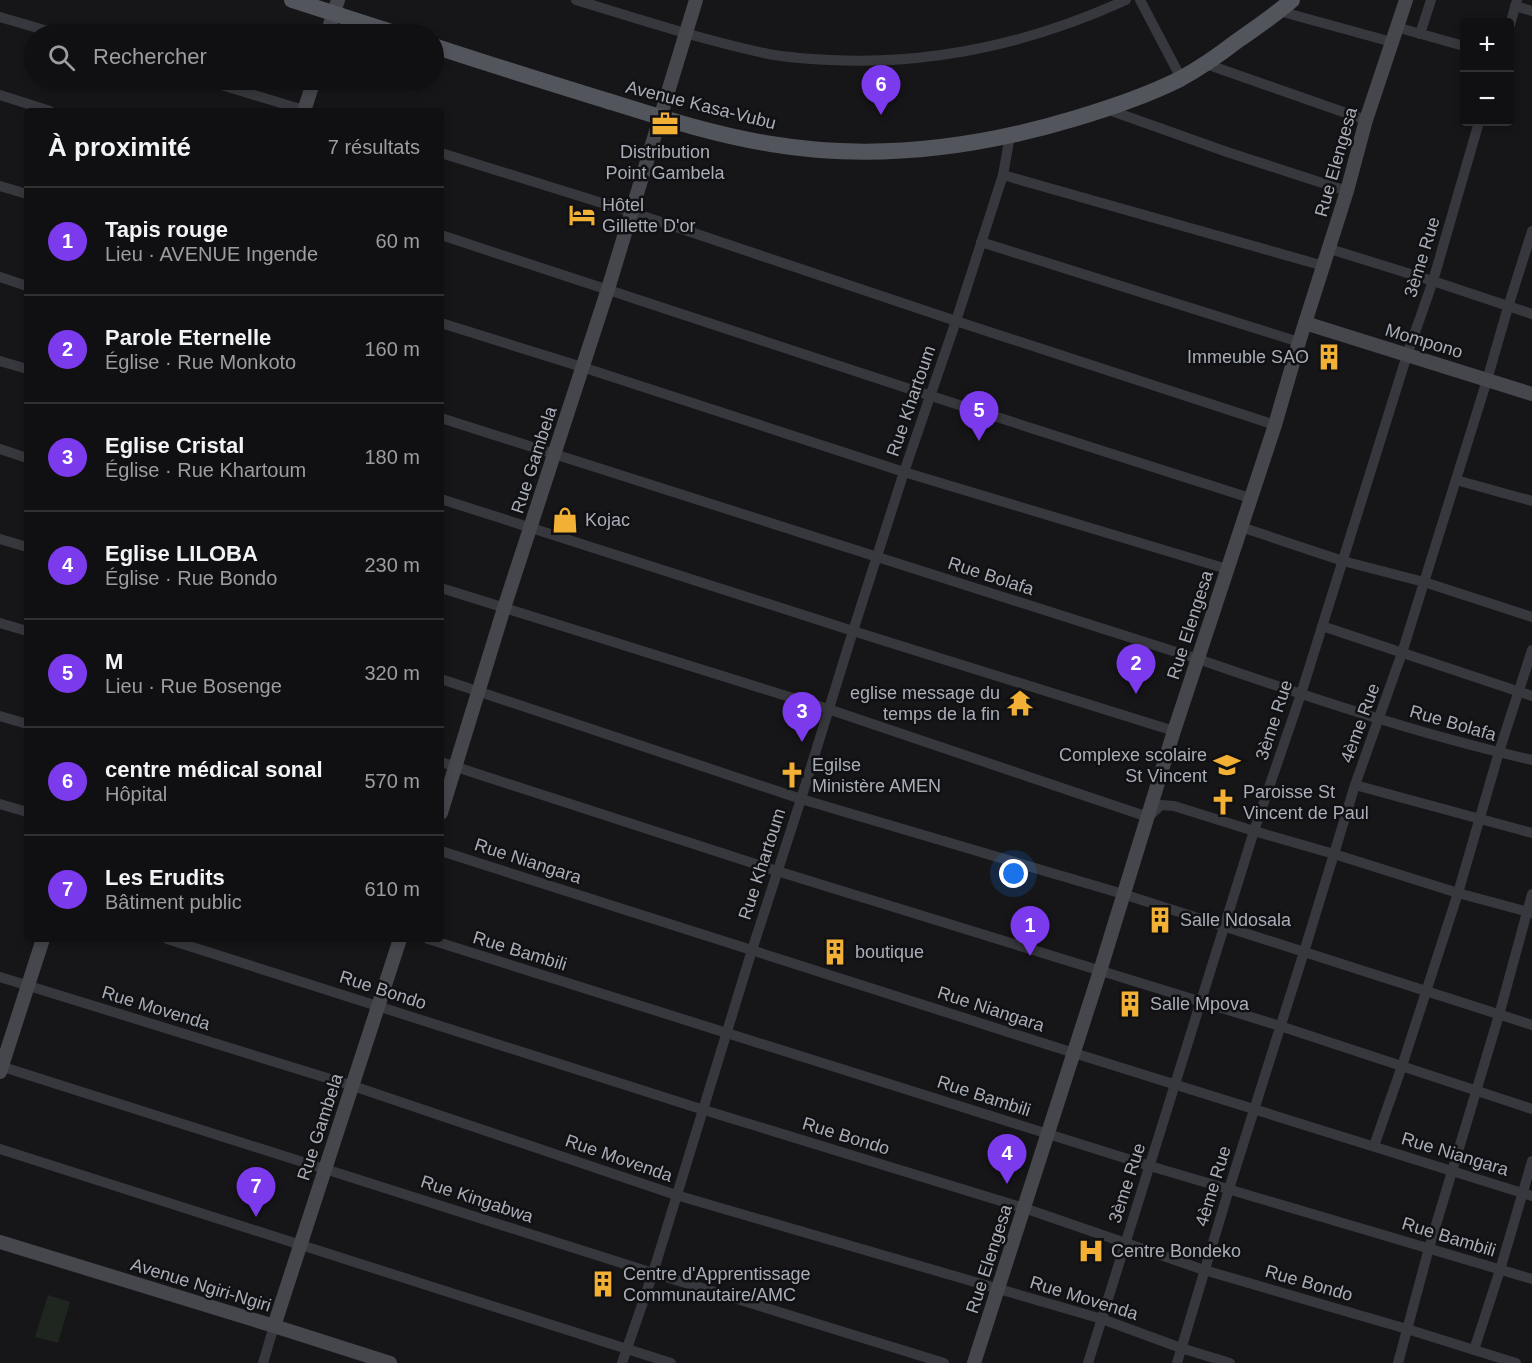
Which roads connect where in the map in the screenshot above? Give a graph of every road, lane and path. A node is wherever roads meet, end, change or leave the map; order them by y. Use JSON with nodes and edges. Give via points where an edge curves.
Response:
{"nodes":[{"id":1,"x":292,"y":0,"type":"edge"},
{"id":2,"x":576,"y":0,"type":"edge"},
{"id":3,"x":696,"y":0,"type":"edge"},
{"id":4,"x":1126,"y":0,"type":"edge"},
{"id":5,"x":1140,"y":0,"type":"edge"},
{"id":6,"x":1292,"y":0,"type":"edge"},
{"id":7,"x":1406,"y":0,"type":"edge"},
{"id":8,"x":1431,"y":0,"type":"edge"},
{"id":9,"x":1516,"y":3,"type":"edge"},
{"id":10,"x":336,"y":7,"type":"edge"},
{"id":11,"x":1279,"y":11,"type":"junction"},
{"id":12,"x":1532,"y":11,"type":"edge"},
{"id":13,"x":0,"y":17,"type":"edge"},
{"id":14,"x":1511,"y":18,"type":"edge"},
{"id":15,"x":24,"y":24,"type":"edge"},
{"id":16,"x":330,"y":24,"type":"edge"},
{"id":17,"x":375,"y":24,"type":"edge"},
{"id":18,"x":1396,"y":27,"type":"junction"},
{"id":19,"x":687,"y":33,"type":"junction"},
{"id":20,"x":1420,"y":34,"type":"junction"},
{"id":21,"x":1392,"y":42,"type":"junction"},
{"id":22,"x":1460,"y":45,"type":"edge"},
{"id":23,"x":444,"y":49,"type":"edge"},
{"id":24,"x":1206,"y":64,"type":"junction"},
{"id":25,"x":1181,"y":78,"type":"junction"},
{"id":26,"x":237,"y":90,"type":"edge"},
{"id":27,"x":311,"y":90,"type":"edge"},
{"id":28,"x":0,"y":95,"type":"edge"},
{"id":29,"x":41,"y":108,"type":"edge"},
{"id":30,"x":295,"y":108,"type":"edge"},
{"id":31,"x":306,"y":108,"type":"edge"},
{"id":32,"x":1106,"y":109,"type":"junction"},
{"id":33,"x":661,"y":118,"type":"junction"},
{"id":34,"x":1366,"y":120,"type":"junction"},
{"id":35,"x":1478,"y":126,"type":"edge"},
{"id":36,"x":1010,"y":136,"type":"junction"},
{"id":37,"x":444,"y":154,"type":"edge"},
{"id":38,"x":1003,"y":175,"type":"junction"},
{"id":39,"x":0,"y":186,"type":"edge"},
{"id":40,"x":1347,"y":191,"type":"junction"},
{"id":41,"x":24,"y":193,"type":"edge"},
{"id":42,"x":631,"y":212,"type":"junction"},
{"id":43,"x":1532,"y":231,"type":"edge"},
{"id":44,"x":444,"y":236,"type":"edge"},
{"id":45,"x":981,"y":242,"type":"junction"},
{"id":46,"x":1330,"y":249,"type":"junction"},
{"id":47,"x":1324,"y":266,"type":"junction"},
{"id":48,"x":0,"y":277,"type":"edge"},
{"id":49,"x":1433,"y":281,"type":"junction"},
{"id":50,"x":24,"y":285,"type":"edge"},
{"id":51,"x":608,"y":289,"type":"junction"},
{"id":52,"x":1508,"y":307,"type":"junction"},
{"id":53,"x":1532,"y":314,"type":"edge"},
{"id":54,"x":956,"y":321,"type":"junction"},
{"id":55,"x":1305,"y":323,"type":"junction"},
{"id":56,"x":444,"y":324,"type":"edge"},
{"id":57,"x":1299,"y":342,"type":"junction"},
{"id":58,"x":1407,"y":355,"type":"junction"},
{"id":59,"x":0,"y":361,"type":"edge"},
{"id":60,"x":582,"y":367,"type":"junction"},
{"id":61,"x":24,"y":368,"type":"edge"},
{"id":62,"x":1488,"y":380,"type":"junction"},
{"id":63,"x":1532,"y":394,"type":"edge"},
{"id":64,"x":931,"y":396,"type":"junction"},
{"id":65,"x":444,"y":419,"type":"edge"},
{"id":66,"x":1275,"y":425,"type":"junction"},
{"id":67,"x":0,"y":449,"type":"edge"},
{"id":68,"x":555,"y":454,"type":"junction"},
{"id":69,"x":24,"y":457,"type":"edge"},
{"id":70,"x":904,"y":472,"type":"junction"},
{"id":71,"x":1456,"y":480,"type":"junction"},
{"id":72,"x":1250,"y":498,"type":"junction"},
{"id":73,"x":444,"y":500,"type":"edge"},
{"id":74,"x":1532,"y":501,"type":"edge"},
{"id":75,"x":1241,"y":527,"type":"junction"},
{"id":76,"x":530,"y":528,"type":"junction"},
{"id":77,"x":0,"y":539,"type":"edge"},
{"id":78,"x":24,"y":546,"type":"edge"},
{"id":79,"x":877,"y":557,"type":"junction"},
{"id":80,"x":1343,"y":561,"type":"junction"},
{"id":81,"x":1227,"y":569,"type":"junction"},
{"id":82,"x":1424,"y":582,"type":"junction"},
{"id":83,"x":444,"y":589,"type":"edge"},
{"id":84,"x":504,"y":608,"type":"junction"},
{"id":85,"x":1532,"y":617,"type":"edge"},
{"id":86,"x":0,"y":622,"type":"edge"},
{"id":87,"x":1322,"y":626,"type":"junction"},
{"id":88,"x":24,"y":630,"type":"edge"},
{"id":89,"x":853,"y":631,"type":"junction"},
{"id":90,"x":1532,"y":650,"type":"edge"},
{"id":91,"x":1402,"y":653,"type":"junction"},
{"id":92,"x":1198,"y":659,"type":"junction"},
{"id":93,"x":444,"y":680,"type":"edge"},
{"id":94,"x":478,"y":691,"type":"junction"},
{"id":95,"x":1518,"y":693,"type":"junction"},
{"id":96,"x":1301,"y":694,"type":"junction"},
{"id":97,"x":1532,"y":696,"type":"edge"},
{"id":98,"x":828,"y":709,"type":"junction"},
{"id":99,"x":0,"y":716,"type":"edge"},
{"id":100,"x":1379,"y":719,"type":"junction"},
{"id":101,"x":24,"y":723,"type":"edge"},
{"id":102,"x":1174,"y":731,"type":"junction"},
{"id":103,"x":1499,"y":752,"type":"junction"},
{"id":104,"x":1532,"y":760,"type":"edge"},
{"id":105,"x":444,"y":763,"type":"edge"},
{"id":106,"x":456,"y":767,"type":"junction"},
{"id":107,"x":1355,"y":785,"type":"junction"},
{"id":108,"x":801,"y":799,"type":"junction"},
{"id":109,"x":0,"y":804,"type":"edge"},
{"id":110,"x":444,"y":804,"type":"edge"},
{"id":111,"x":24,"y":811,"type":"edge"},
{"id":112,"x":1148,"y":818,"type":"junction"},
{"id":113,"x":1480,"y":819,"type":"junction"},
{"id":114,"x":1254,"y":831,"type":"junction"},
{"id":115,"x":1532,"y":833,"type":"edge"},
{"id":116,"x":444,"y":852,"type":"edge"},
{"id":117,"x":1334,"y":854,"type":"junction"},
{"id":118,"x":777,"y":871,"type":"junction"},
{"id":119,"x":1458,"y":893,"type":"junction"},
{"id":120,"x":1123,"y":894,"type":"junction"},
{"id":121,"x":1532,"y":894,"type":"edge"},
{"id":122,"x":1530,"y":912,"type":"edge"},
{"id":123,"x":1225,"y":926,"type":"junction"},
{"id":124,"x":42,"y":942,"type":"edge"},
{"id":125,"x":176,"y":942,"type":"edge"},
{"id":126,"x":399,"y":942,"type":"edge"},
{"id":127,"x":438,"y":942,"type":"edge"},
{"id":128,"x":752,"y":950,"type":"junction"},
{"id":129,"x":1304,"y":952,"type":"junction"},
{"id":130,"x":1100,"y":971,"type":"junction"},
{"id":131,"x":0,"y":977,"type":"edge"},
{"id":132,"x":28,"y":986,"type":"junction"},
{"id":133,"x":1425,"y":991,"type":"junction"},
{"id":134,"x":1201,"y":1002,"type":"junction"},
{"id":135,"x":378,"y":1006,"type":"junction"},
{"id":136,"x":1499,"y":1015,"type":"junction"},
{"id":137,"x":1280,"y":1026,"type":"junction"},
{"id":138,"x":1532,"y":1026,"type":"edge"},
{"id":139,"x":727,"y":1032,"type":"junction"},
{"id":140,"x":1074,"y":1053,"type":"junction"},
{"id":141,"x":1402,"y":1066,"type":"junction"},
{"id":142,"x":1,"y":1068,"type":"edge"},
{"id":143,"x":1175,"y":1084,"type":"junction"},
{"id":144,"x":353,"y":1086,"type":"junction"},
{"id":145,"x":1476,"y":1091,"type":"junction"},
{"id":146,"x":1254,"y":1109,"type":"junction"},
{"id":147,"x":1532,"y":1109,"type":"edge"},
{"id":148,"x":704,"y":1110,"type":"junction"},
{"id":149,"x":1048,"y":1134,"type":"junction"},
{"id":150,"x":1374,"y":1146,"type":"junction"},
{"id":151,"x":0,"y":1149,"type":"edge"},
{"id":152,"x":1532,"y":1161,"type":"edge"},
{"id":153,"x":1150,"y":1166,"type":"junction"},
{"id":154,"x":326,"y":1168,"type":"junction"},
{"id":155,"x":1453,"y":1170,"type":"junction"},
{"id":156,"x":1229,"y":1189,"type":"junction"},
{"id":157,"x":1527,"y":1194,"type":"edge"},
{"id":158,"x":676,"y":1195,"type":"junction"},
{"id":159,"x":1024,"y":1208,"type":"junction"},
{"id":160,"x":0,"y":1242,"type":"edge"},
{"id":161,"x":1125,"y":1242,"type":"junction"},
{"id":162,"x":302,"y":1245,"type":"junction"},
{"id":163,"x":1429,"y":1248,"type":"junction"},
{"id":164,"x":1204,"y":1270,"type":"junction"},
{"id":165,"x":1500,"y":1270,"type":"junction"},
{"id":166,"x":653,"y":1273,"type":"junction"},
{"id":167,"x":1532,"y":1279,"type":"edge"},
{"id":168,"x":998,"y":1289,"type":"junction"},
{"id":169,"x":1102,"y":1319,"type":"junction"},
{"id":170,"x":274,"y":1326,"type":"junction"},
{"id":171,"x":1407,"y":1329,"type":"junction"},
{"id":172,"x":1182,"y":1348,"type":"junction"},
{"id":173,"x":627,"y":1349,"type":"junction"},
{"id":174,"x":1474,"y":1350,"type":"junction"},
{"id":175,"x":263,"y":1363,"type":"edge"},
{"id":176,"x":390,"y":1363,"type":"edge"},
{"id":177,"x":622,"y":1363,"type":"edge"},
{"id":178,"x":671,"y":1363,"type":"edge"},
{"id":179,"x":944,"y":1363,"type":"edge"},
{"id":180,"x":974,"y":1363,"type":"edge"},
{"id":181,"x":1088,"y":1363,"type":"edge"},
{"id":182,"x":1177,"y":1363,"type":"edge"},
{"id":183,"x":1230,"y":1363,"type":"edge"},
{"id":184,"x":1398,"y":1363,"type":"edge"},
{"id":185,"x":1516,"y":1363,"type":"edge"}],
"edges":[{"from":1,"to":10,"type":"main road"},
{"from":2,"to":19,"type":"street"},
{"from":3,"to":19,"type":"street","name":"Rue Gambela"},
{"from":4,"to":19,"type":"street","via":[[1026,38],[900,60],[766,54]]},
{"from":5,"to":25,"type":"street"},
{"from":6,"to":11,"type":"main road","name":"Avenue Kasa-Vubu"},
{"from":7,"to":18,"type":"street","name":"Rue Elengesa"},
{"from":8,"to":20,"type":"street"},
{"from":9,"to":12,"type":"street"},
{"from":9,"to":14,"type":"street"},
{"from":10,"to":16,"type":"street"},
{"from":10,"to":17,"type":"main road"},
{"from":11,"to":21,"type":"street"},
{"from":11,"to":24,"type":"main road","name":"Avenue Kasa-Vubu"},
{"from":13,"to":15,"type":"street"},
{"from":18,"to":20,"type":"street"},
{"from":18,"to":21,"type":"street","name":"Rue Elengesa"},
{"from":19,"to":33,"type":"street","name":"Rue Gambela"},
{"from":20,"to":22,"type":"street"},
{"from":21,"to":34,"type":"street","name":"Rue Elengesa"},
{"from":23,"to":33,"type":"main road","name":"Avenue Kasa-Vubu"},
{"from":24,"to":25,"type":"main road","name":"Avenue Kasa-Vubu"},
{"from":24,"to":34,"type":"street"},
{"from":25,"to":32,"type":"main road","name":"Avenue Kasa-Vubu"},
{"from":26,"to":30,"type":"street"},
{"from":27,"to":31,"type":"street"},
{"from":28,"to":29,"type":"street"},
{"from":32,"to":36,"type":"main road","name":"Avenue Kasa-Vubu"},
{"from":32,"to":40,"type":"street"},
{"from":33,"to":36,"type":"main road","name":"Avenue Kasa-Vubu","via":[[734,138],[806,149],[888,152]]},
{"from":33,"to":42,"type":"street","name":"Rue Gambela"},
{"from":34,"to":40,"type":"street","name":"Rue Elengesa"},
{"from":35,"to":49,"type":"street","name":"3ème Rue"},
{"from":36,"to":38,"type":"street","name":"Rue Khartoum"},
{"from":37,"to":42,"type":"street"},
{"from":38,"to":45,"type":"street","name":"Rue Khartoum"},
{"from":38,"to":47,"type":"street"},
{"from":39,"to":41,"type":"street"},
{"from":40,"to":46,"type":"street","name":"Rue Elengesa"},
{"from":42,"to":51,"type":"street","name":"Rue Gambela"},
{"from":42,"to":54,"type":"street"},
{"from":43,"to":52,"type":"street","name":"4ème Rue"},
{"from":44,"to":51,"type":"street"},
{"from":45,"to":54,"type":"street","name":"Rue Khartoum"},
{"from":45,"to":57,"type":"street"},
{"from":46,"to":47,"type":"street","name":"Rue Elengesa"},
{"from":46,"to":49,"type":"street"},
{"from":47,"to":55,"type":"street","name":"Rue Elengesa"},
{"from":48,"to":50,"type":"street"},
{"from":49,"to":52,"type":"street"},
{"from":49,"to":58,"type":"street","name":"3ème Rue"},
{"from":51,"to":60,"type":"street","name":"Rue Gambela"},
{"from":51,"to":64,"type":"street"},
{"from":52,"to":53,"type":"street"},
{"from":52,"to":62,"type":"street","name":"4ème Rue"},
{"from":54,"to":64,"type":"street","name":"Rue Khartoum"},
{"from":54,"to":66,"type":"street"},
{"from":55,"to":57,"type":"street","name":"Rue Elengesa"},
{"from":55,"to":58,"type":"street","name":"Mompono"},
{"from":56,"to":60,"type":"street"},
{"from":57,"to":66,"type":"street","name":"Rue Elengesa"},
{"from":58,"to":62,"type":"street","name":"Mompono"},
{"from":58,"to":80,"type":"street","name":"3ème Rue"},
{"from":59,"to":61,"type":"street"},
{"from":60,"to":68,"type":"street","name":"Rue Gambela"},
{"from":60,"to":70,"type":"street"},
{"from":62,"to":63,"type":"street","name":"Mompono"},
{"from":62,"to":71,"type":"street","name":"4ème Rue"},
{"from":64,"to":70,"type":"street","name":"Rue Khartoum"},
{"from":64,"to":72,"type":"street"},
{"from":65,"to":68,"type":"street","name":"Rue Bolafa"},
{"from":66,"to":72,"type":"street","name":"Rue Elengesa"},
{"from":67,"to":69,"type":"street"},
{"from":68,"to":76,"type":"street","name":"Rue Gambela"},
{"from":68,"to":79,"type":"street","name":"Rue Bolafa"},
{"from":70,"to":79,"type":"street","name":"Rue Khartoum"},
{"from":70,"to":81,"type":"street"},
{"from":71,"to":74,"type":"street"},
{"from":71,"to":82,"type":"street","name":"4ème Rue"},
{"from":72,"to":75,"type":"street","name":"Rue Elengesa"},
{"from":73,"to":76,"type":"street"},
{"from":75,"to":80,"type":"street"},
{"from":75,"to":81,"type":"street","name":"Rue Elengesa"},
{"from":76,"to":84,"type":"street","name":"Rue Gambela"},
{"from":76,"to":89,"type":"street"},
{"from":77,"to":78,"type":"street"},
{"from":79,"to":89,"type":"street","name":"Rue Khartoum"},
{"from":79,"to":92,"type":"street","name":"Rue Bolafa"},
{"from":80,"to":82,"type":"street"},
{"from":80,"to":87,"type":"street","name":"3ème Rue"},
{"from":81,"to":92,"type":"street","name":"Rue Elengesa"},
{"from":82,"to":85,"type":"street"},
{"from":82,"to":91,"type":"street","name":"4ème Rue"},
{"from":83,"to":84,"type":"street"},
{"from":84,"to":94,"type":"street","name":"Rue Gambela"},
{"from":84,"to":98,"type":"street"},
{"from":86,"to":88,"type":"street"},
{"from":87,"to":91,"type":"street"},
{"from":87,"to":96,"type":"street","name":"3ème Rue"},
{"from":89,"to":98,"type":"street","name":"Rue Khartoum"},
{"from":89,"to":102,"type":"street"},
{"from":90,"to":95,"type":"street"},
{"from":91,"to":95,"type":"street"},
{"from":91,"to":100,"type":"street","name":"4ème Rue"},
{"from":92,"to":96,"type":"street","name":"Rue Bolafa"},
{"from":92,"to":102,"type":"street","name":"Rue Elengesa"},
{"from":93,"to":94,"type":"street"},
{"from":94,"to":106,"type":"street","name":"Rue Gambela"},
{"from":94,"to":108,"type":"street"},
{"from":95,"to":97,"type":"street"},
{"from":95,"to":103,"type":"street"},
{"from":96,"to":100,"type":"street","name":"Rue Bolafa"},
{"from":96,"to":114,"type":"street","name":"3ème Rue"},
{"from":98,"to":108,"type":"street","name":"Rue Khartoum"},
{"from":98,"to":112,"type":"street"},
{"from":99,"to":101,"type":"street"},
{"from":100,"to":103,"type":"street","name":"Rue Bolafa"},
{"from":100,"to":107,"type":"street","name":"4ème Rue"},
{"from":102,"to":112,"type":"street","name":"Rue Elengesa"},
{"from":103,"to":104,"type":"street","name":"Rue Bolafa"},
{"from":103,"to":113,"type":"street"},
{"from":105,"to":106,"type":"street"},
{"from":106,"to":110,"type":"street","name":"Rue Gambela"},
{"from":106,"to":118,"type":"street"},
{"from":107,"to":113,"type":"street"},
{"from":107,"to":117,"type":"street","name":"4ème Rue"},
{"from":108,"to":118,"type":"street","name":"Rue Khartoum"},
{"from":108,"to":120,"type":"street"},
{"from":109,"to":111,"type":"street"},
{"from":112,"to":114,"type":"street","via":[[1161,805],[1174,806]]},
{"from":112,"to":120,"type":"street","name":"Rue Elengesa"},
{"from":113,"to":115,"type":"street"},
{"from":113,"to":119,"type":"street"},
{"from":114,"to":117,"type":"street"},
{"from":114,"to":123,"type":"street","name":"3ème Rue"},
{"from":116,"to":128,"type":"street","name":"Rue Niangara"},
{"from":117,"to":119,"type":"street"},
{"from":117,"to":129,"type":"street","name":"4ème Rue"},
{"from":118,"to":128,"type":"street","name":"Rue Khartoum"},
{"from":118,"to":130,"type":"street"},
{"from":119,"to":122,"type":"street"},
{"from":119,"to":133,"type":"street"},
{"from":120,"to":123,"type":"street"},
{"from":120,"to":130,"type":"street","name":"Rue Elengesa"},
{"from":121,"to":122,"type":"street"},
{"from":122,"to":136,"type":"street"},
{"from":123,"to":129,"type":"street"},
{"from":123,"to":134,"type":"street","name":"3ème Rue"},
{"from":124,"to":132,"type":"street"},
{"from":125,"to":135,"type":"street","name":"Rue Bondo"},
{"from":126,"to":135,"type":"street","name":"Rue Gambela"},
{"from":127,"to":139,"type":"street","name":"Rue Bambili"},
{"from":128,"to":139,"type":"street","name":"Rue Khartoum"},
{"from":128,"to":140,"type":"street","name":"Rue Niangara"},
{"from":129,"to":133,"type":"street"},
{"from":129,"to":137,"type":"street","name":"4ème Rue"},
{"from":130,"to":134,"type":"street"},
{"from":130,"to":140,"type":"street","name":"Rue Elengesa"},
{"from":131,"to":132,"type":"street","name":"Rue Movenda"},
{"from":132,"to":142,"type":"street"},
{"from":132,"to":144,"type":"street","name":"Rue Movenda"},
{"from":133,"to":136,"type":"street"},
{"from":133,"to":141,"type":"street"},
{"from":134,"to":137,"type":"street"},
{"from":134,"to":143,"type":"street","name":"3ème Rue"},
{"from":135,"to":144,"type":"street","name":"Rue Gambela"},
{"from":135,"to":148,"type":"street","name":"Rue Bondo"},
{"from":136,"to":138,"type":"street"},
{"from":136,"to":145,"type":"street"},
{"from":137,"to":141,"type":"street"},
{"from":137,"to":146,"type":"street","name":"4ème Rue"},
{"from":139,"to":148,"type":"street","name":"Rue Khartoum"},
{"from":139,"to":149,"type":"street","name":"Rue Bambili"},
{"from":140,"to":143,"type":"street","name":"Rue Niangara"},
{"from":140,"to":149,"type":"street","name":"Rue Elengesa"},
{"from":141,"to":145,"type":"street"},
{"from":141,"to":150,"type":"street"},
{"from":142,"to":154,"type":"street","name":"Rue Kingabwa"},
{"from":143,"to":146,"type":"street","name":"Rue Niangara"},
{"from":143,"to":153,"type":"street","name":"3ème Rue"},
{"from":144,"to":154,"type":"street","name":"Rue Gambela"},
{"from":144,"to":158,"type":"street","name":"Rue Movenda"},
{"from":145,"to":147,"type":"street"},
{"from":145,"to":155,"type":"street"},
{"from":146,"to":150,"type":"street","name":"Rue Niangara"},
{"from":146,"to":156,"type":"street","name":"4ème Rue"},
{"from":148,"to":158,"type":"street","name":"Rue Khartoum"},
{"from":148,"to":159,"type":"street","name":"Rue Bondo"},
{"from":149,"to":153,"type":"street","name":"Rue Bambili"},
{"from":149,"to":159,"type":"street","name":"Rue Elengesa"},
{"from":150,"to":155,"type":"street","name":"Rue Niangara"},
{"from":151,"to":162,"type":"street"},
{"from":152,"to":157,"type":"street"},
{"from":153,"to":156,"type":"street","name":"Rue Bambili"},
{"from":153,"to":161,"type":"street","name":"3ème Rue"},
{"from":154,"to":162,"type":"street","name":"Rue Gambela"},
{"from":154,"to":166,"type":"street","name":"Rue Kingabwa"},
{"from":155,"to":157,"type":"street","name":"Rue Niangara"},
{"from":155,"to":163,"type":"street"},
{"from":156,"to":163,"type":"street","name":"Rue Bambili"},
{"from":156,"to":164,"type":"street","name":"4ème Rue"},
{"from":157,"to":165,"type":"street"},
{"from":158,"to":166,"type":"street","name":"Rue Khartoum"},
{"from":158,"to":168,"type":"street","name":"Rue Movenda"},
{"from":159,"to":161,"type":"street","name":"Rue Bondo"},
{"from":159,"to":168,"type":"street","name":"Rue Elengesa"},
{"from":160,"to":170,"type":"street","name":"Avenue Ngiri-Ngiri"},
{"from":161,"to":164,"type":"street","name":"Rue Bondo"},
{"from":161,"to":169,"type":"street","name":"3ème Rue"},
{"from":162,"to":170,"type":"street","name":"Rue Gambela"},
{"from":162,"to":173,"type":"street"},
{"from":163,"to":165,"type":"street","name":"Rue Bambili"},
{"from":163,"to":171,"type":"street"},
{"from":164,"to":171,"type":"street","name":"Rue Bondo"},
{"from":164,"to":172,"type":"street","name":"4ème Rue"},
{"from":165,"to":167,"type":"street","name":"Rue Bambili"},
{"from":165,"to":174,"type":"street"},
{"from":166,"to":173,"type":"street","name":"Rue Khartoum"},
{"from":166,"to":179,"type":"street","name":"Rue Kingabwa"},
{"from":168,"to":169,"type":"street","name":"Rue Movenda"},
{"from":168,"to":180,"type":"street","name":"Rue Elengesa"},
{"from":169,"to":172,"type":"street","name":"Rue Movenda"},
{"from":169,"to":181,"type":"street","name":"3ème Rue"},
{"from":170,"to":175,"type":"street"},
{"from":170,"to":176,"type":"street","name":"Avenue Ngiri-Ngiri"},
{"from":171,"to":174,"type":"street","name":"Rue Bondo"},
{"from":171,"to":184,"type":"street"},
{"from":172,"to":182,"type":"street","name":"4ème Rue"},
{"from":172,"to":183,"type":"street","name":"Rue Movenda"},
{"from":173,"to":177,"type":"street","name":"Rue Khartoum"},
{"from":173,"to":178,"type":"street"},
{"from":174,"to":185,"type":"street","name":"Rue Bondo"}]}
